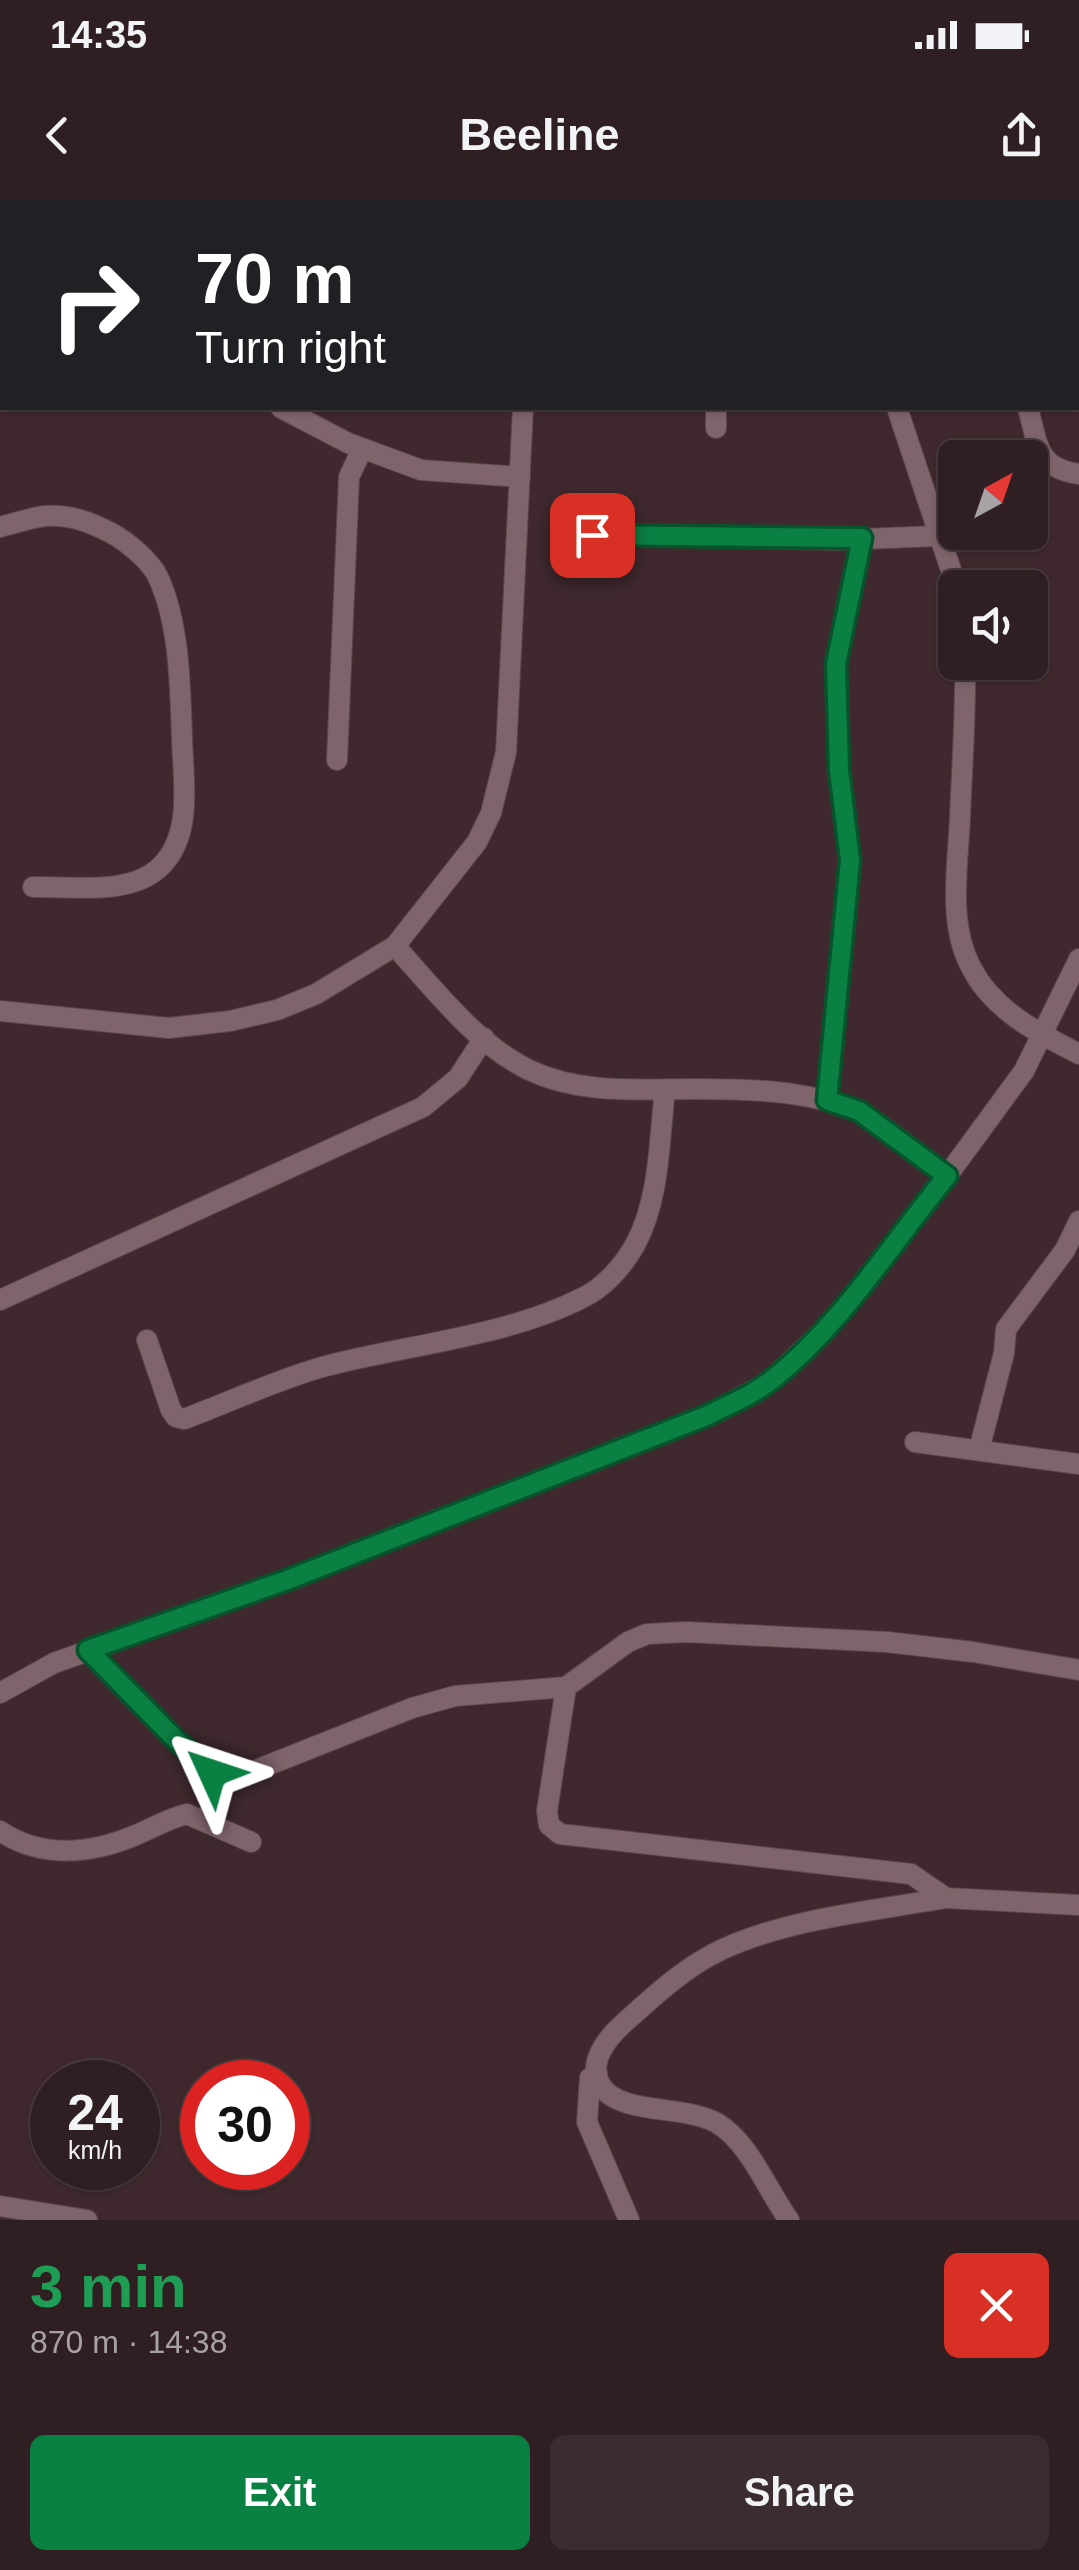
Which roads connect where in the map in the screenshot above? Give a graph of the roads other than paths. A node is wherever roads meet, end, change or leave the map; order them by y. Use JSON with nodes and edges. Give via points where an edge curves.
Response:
{"nodes":[{"id":1,"x":284,"y":410,"type":"edge"},
{"id":2,"x":523,"y":410,"type":"edge"},
{"id":3,"x":898,"y":410,"type":"edge"},
{"id":4,"x":1029,"y":410,"type":"edge"},
{"id":5,"x":362,"y":449,"type":"junction"},
{"id":6,"x":1079,"y":474,"type":"edge"},
{"id":7,"x":520,"y":478,"type":"junction"},
{"id":8,"x":0,"y":526,"type":"edge"},
{"id":9,"x":592,"y":535,"type":"dead end"},
{"id":10,"x":937,"y":536,"type":"junction"},
{"id":11,"x":862,"y":538,"type":"junction"},
{"id":12,"x":950,"y":570,"type":"edge"},
{"id":13,"x":964,"y":680,"type":"edge"},
{"id":14,"x":338,"y":760,"type":"dead end"},
{"id":15,"x":33,"y":886,"type":"dead end"},
{"id":16,"x":395,"y":946,"type":"junction"},
{"id":17,"x":1079,"y":959,"type":"edge"},
{"id":18,"x":0,"y":1011,"type":"edge"},
{"id":19,"x":1042,"y":1035,"type":"junction"},
{"id":20,"x":484,"y":1038,"type":"junction"},
{"id":21,"x":1079,"y":1054,"type":"edge"},
{"id":22,"x":666,"y":1090,"type":"junction"},
{"id":23,"x":827,"y":1100,"type":"junction"},
{"id":24,"x":947,"y":1176,"type":"junction"},
{"id":25,"x":1079,"y":1221,"type":"edge"},
{"id":26,"x":0,"y":1300,"type":"edge"},
{"id":27,"x":147,"y":1340,"type":"dead end"},
{"id":28,"x":915,"y":1442,"type":"dead end"},
{"id":29,"x":979,"y":1450,"type":"junction"},
{"id":30,"x":1079,"y":1464,"type":"edge"},
{"id":31,"x":88,"y":1650,"type":"junction"},
{"id":32,"x":1079,"y":1670,"type":"edge"},
{"id":33,"x":566,"y":1687,"type":"junction"},
{"id":34,"x":0,"y":1693,"type":"edge"},
{"id":35,"x":0,"y":1831,"type":"edge"},
{"id":36,"x":251,"y":1842,"type":"dead end"},
{"id":37,"x":946,"y":1898,"type":"junction"},
{"id":38,"x":1079,"y":1904,"type":"edge"},
{"id":39,"x":597,"y":2073,"type":"junction"},
{"id":40,"x":0,"y":2206,"type":"edge"},
{"id":41,"x":624,"y":2218,"type":"edge"},
{"id":42,"x":87,"y":2220,"type":"edge"},
{"id":43,"x":790,"y":2220,"type":"edge"}],
"edges":[{"from":1,"to":5,"type":"street"},
{"from":2,"to":7,"type":"street"},
{"from":3,"to":10,"type":"street"},
{"from":4,"to":6,"type":"street","via":[[1047,463]]},
{"from":5,"to":7,"type":"street","via":[[421,470]]},
{"from":5,"to":14,"type":"street","via":[[349,477]]},
{"from":7,"to":16,"type":"street","via":[[506,752],[492,813],[464,862]]},
{"from":8,"to":15,"type":"street","via":[[47,516],[80,518],[134,550],[158,576],[180,685],[184,806],[170,856],[142,879],[118,886]]},
{"from":9,"to":11,"type":"street"},
{"from":10,"to":11,"type":"street"},
{"from":10,"to":12,"type":"street"},
{"from":11,"to":23,"type":"street","via":[[836,664],[850,860]]},
{"from":13,"to":19,"type":"street","via":[[960,944],[986,990]]},
{"from":16,"to":18,"type":"street","via":[[316,994],[230,1021],[169,1028]]},
{"from":16,"to":20,"type":"street"},
{"from":17,"to":19,"type":"street"},
{"from":19,"to":21,"type":"street"},
{"from":19,"to":24,"type":"street","via":[[1024,1072]]},
{"from":20,"to":22,"type":"street","via":[[529,1070],[563,1082]]},
{"from":20,"to":26,"type":"street","via":[[458,1078],[423,1107]]},
{"from":22,"to":23,"type":"street"},
{"from":22,"to":27,"type":"street","via":[[652,1199],[634,1248],[581,1299],[516,1323],[324,1366],[184,1419],[171,1410]]},
{"from":23,"to":24,"type":"street","via":[[859,1111]]},
{"from":24,"to":31,"type":"street","via":[[832,1322],[769,1382],[706,1416],[287,1580]]},
{"from":25,"to":29,"type":"street","via":[[1006,1329]]},
{"from":28,"to":29,"type":"street"},
{"from":29,"to":30,"type":"street"},
{"from":31,"to":33,"type":"street","via":[[226,1782],[412,1708],[455,1696]]},
{"from":31,"to":34,"type":"street"},
{"from":32,"to":33,"type":"street","via":[[887,1642],[666,1633],[628,1642]]},
{"from":33,"to":37,"type":"street","via":[[547,1811],[560,1834],[911,1874]]},
{"from":35,"to":36,"type":"street","via":[[23,1845],[70,1852],[187,1814]]},
{"from":37,"to":38,"type":"street"},
{"from":37,"to":39,"type":"street","via":[[818,1920],[723,1949],[674,1979],[612,2033]]},
{"from":39,"to":41,"type":"street","via":[[590,2078],[587,2122]]},
{"from":39,"to":43,"type":"street","via":[[614,2098],[718,2123]]},
{"from":40,"to":42,"type":"street"}]}
